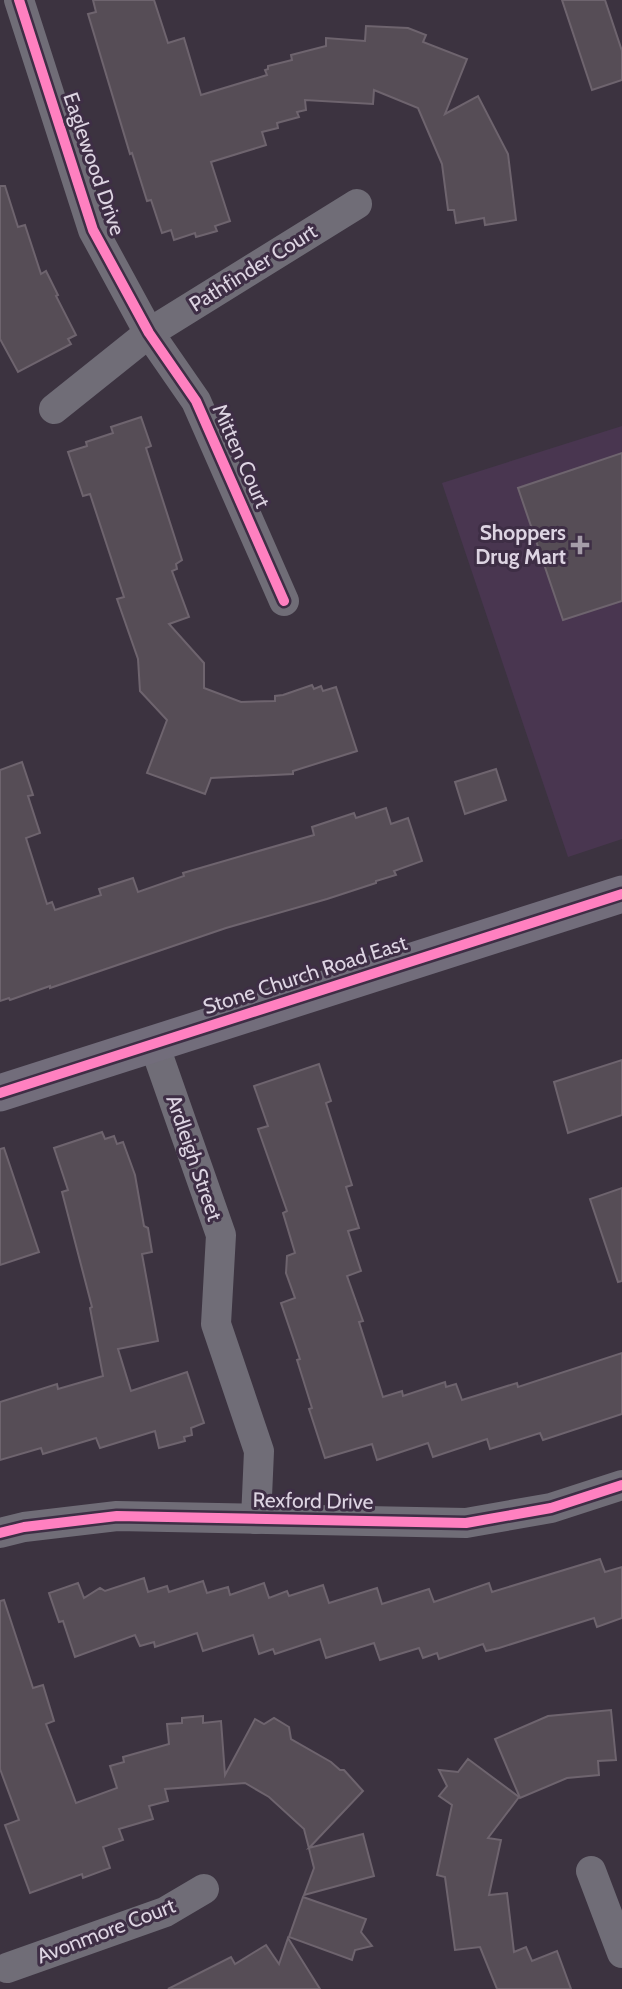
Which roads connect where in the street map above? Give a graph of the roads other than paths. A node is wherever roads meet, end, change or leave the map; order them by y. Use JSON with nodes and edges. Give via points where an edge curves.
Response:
{"nodes":[{"id":1,"x":19,"y":0,"type":"edge"},
{"id":2,"x":357,"y":204,"type":"dead end"},
{"id":3,"x":149,"y":333,"type":"junction"},
{"id":4,"x":54,"y":409,"type":"dead end"},
{"id":5,"x":284,"y":601,"type":"dead end"},
{"id":6,"x":622,"y":894,"type":"edge"},
{"id":7,"x":155,"y":1044,"type":"junction"},
{"id":8,"x":0,"y":1093,"type":"edge"},
{"id":9,"x":622,"y":1485,"type":"edge"},
{"id":10,"x":256,"y":1519,"type":"junction"},
{"id":11,"x":0,"y":1533,"type":"edge"},
{"id":12,"x":591,"y":1871,"type":"dead end"},
{"id":13,"x":204,"y":1889,"type":"dead end"},
{"id":14,"x":622,"y":1953,"type":"edge"},
{"id":15,"x":7,"y":1969,"type":"edge"}],
"edges":[{"from":1,"to":3,"type":"street","name":"Eaglewood Drive","via":[[93,230]]},
{"from":2,"to":3,"type":"street","name":"Pathfinder Court"},
{"from":3,"to":4,"type":"street"},
{"from":3,"to":5,"type":"street","name":"Mitten Court","via":[[196,401]]},
{"from":6,"to":7,"type":"main road","name":"Stone Church Road East"},
{"from":7,"to":8,"type":"main road","name":"Stone Church Road East"},
{"from":7,"to":10,"type":"street","name":"Ardleigh Street","via":[[221,1235],[216,1324],[259,1451]]},
{"from":9,"to":10,"type":"street","name":"Rexford Drive","via":[[551,1508],[466,1523]]},
{"from":10,"to":11,"type":"street","name":"Rexford Drive","via":[[117,1516]]},
{"from":12,"to":14,"type":"street"},
{"from":13,"to":15,"type":"street","name":"Avonmore Court","via":[[165,1912]]}]}
